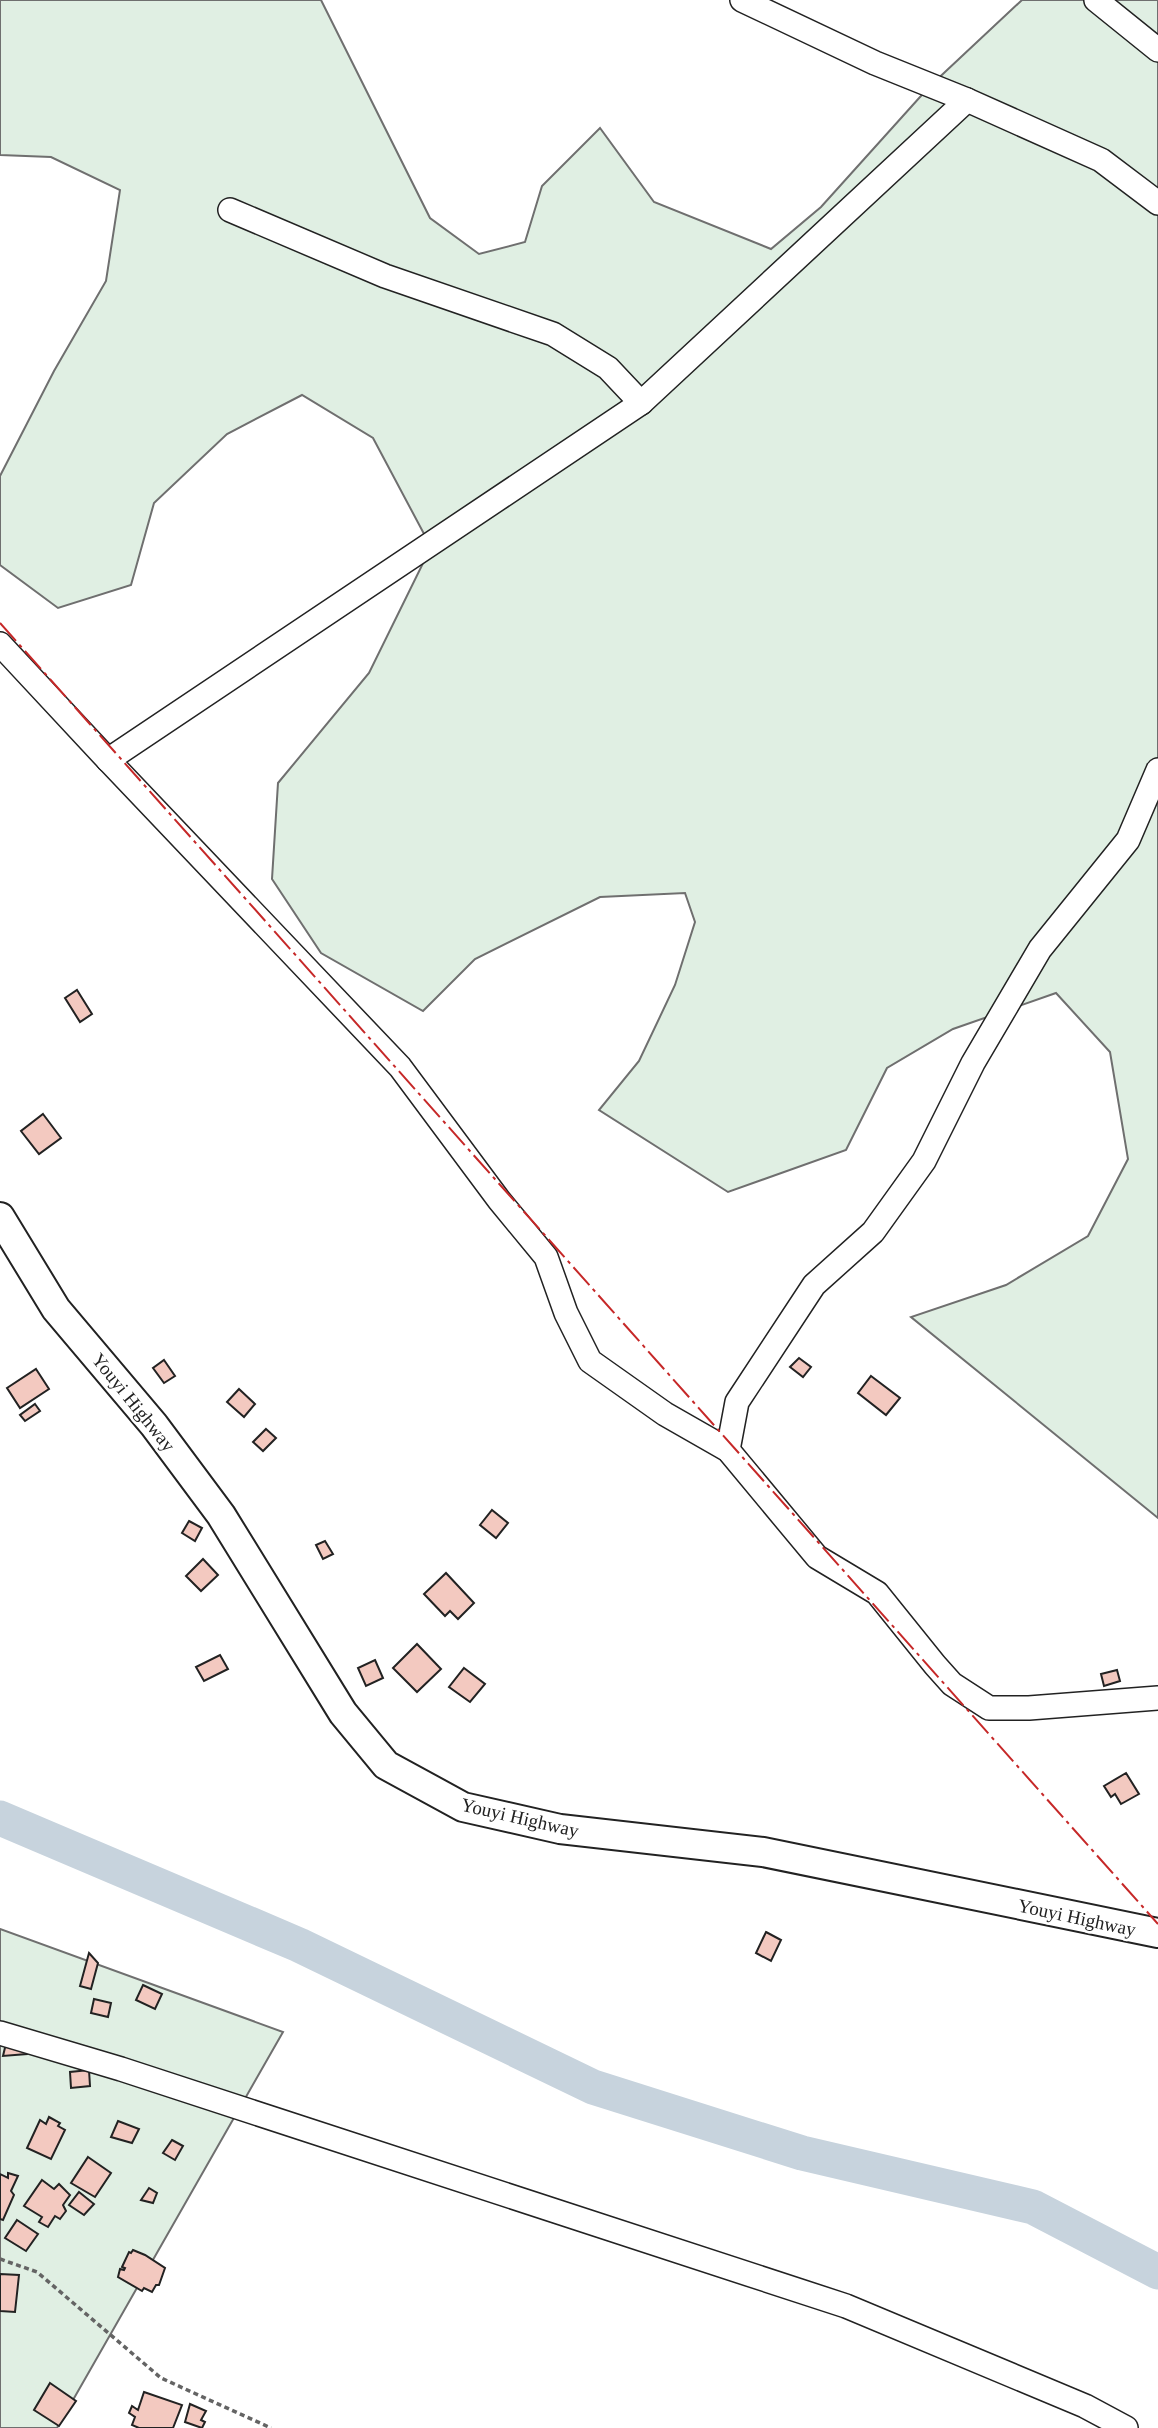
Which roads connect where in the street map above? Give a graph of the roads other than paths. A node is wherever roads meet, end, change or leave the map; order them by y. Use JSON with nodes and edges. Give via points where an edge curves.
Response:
{"nodes":[{"id":1,"x":742,"y":0,"type":"edge"},
{"id":2,"x":1096,"y":0,"type":"edge"},
{"id":3,"x":1158,"y":50,"type":"edge"},
{"id":4,"x":967,"y":100,"type":"junction"},
{"id":5,"x":1158,"y":203,"type":"edge"},
{"id":6,"x":230,"y":210,"type":"dead end"},
{"id":7,"x":640,"y":403,"type":"junction"},
{"id":8,"x":0,"y":644,"type":"edge"},
{"id":9,"x":108,"y":760,"type":"junction"},
{"id":10,"x":1158,"y":770,"type":"edge"},
{"id":11,"x":0,"y":1217,"type":"edge"},
{"id":12,"x":728,"y":1450,"type":"junction"},
{"id":13,"x":1158,"y":1698,"type":"edge"},
{"id":14,"x":1158,"y":1933,"type":"edge"},
{"id":15,"x":0,"y":2033,"type":"edge"},
{"id":16,"x":1126,"y":2428,"type":"edge"}],
"edges":[{"from":1,"to":4,"type":"street","via":[[875,63]]},
{"from":2,"to":3,"type":"street"},
{"from":4,"to":5,"type":"street","via":[[1101,160]]},
{"from":4,"to":7,"type":"street"},
{"from":6,"to":7,"type":"street","via":[[385,276],[553,334],[608,368]]},
{"from":7,"to":9,"type":"street"},
{"from":8,"to":9,"type":"street"},
{"from":9,"to":12,"type":"street","via":[[400,1067],[546,1257],[590,1361],[664,1414]]},
{"from":10,"to":12,"type":"street","via":[[1128,840],[1040,949],[973,1063],[925,1161],[873,1232],[814,1285],[737,1402]]},
{"from":11,"to":14,"type":"main road","name":"Youyi Highway","via":[[56,1309],[155,1425],[221,1514],[343,1713],[386,1765],[463,1807],[559,1829],[763,1852]]},
{"from":12,"to":13,"type":"street","via":[[817,1557],[877,1593],[952,1684],[989,1708]]},
{"from":15,"to":16,"type":"street","via":[[846,2306],[1085,2406]]}]}
